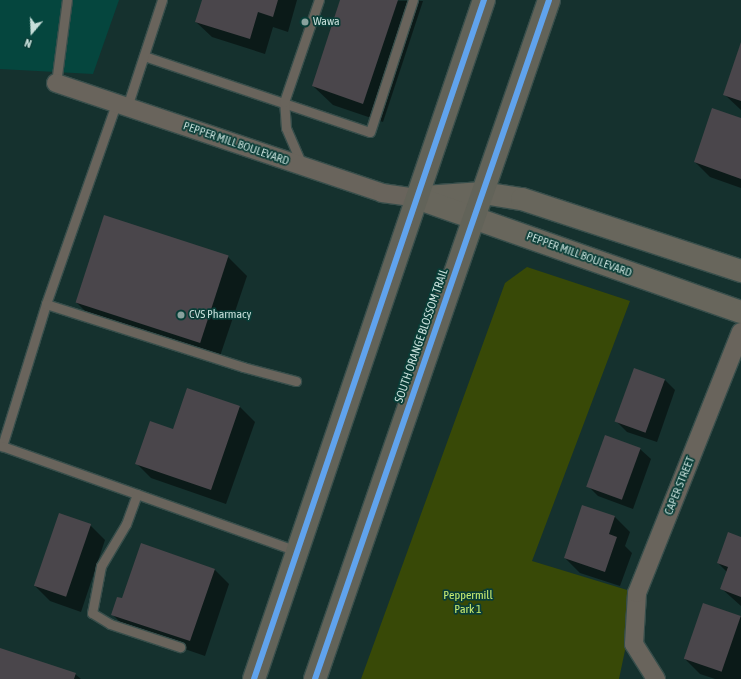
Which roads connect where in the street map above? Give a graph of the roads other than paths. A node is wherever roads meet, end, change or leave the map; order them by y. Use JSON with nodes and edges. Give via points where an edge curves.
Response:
{"nodes":[{"id":1,"x":67,"y":0,"type":"edge"},
{"id":2,"x":162,"y":0,"type":"edge"},
{"id":3,"x":319,"y":0,"type":"edge"},
{"id":4,"x":412,"y":0,"type":"edge"},
{"id":5,"x":484,"y":0,"type":"edge"},
{"id":6,"x":549,"y":0,"type":"edge"},
{"id":7,"x":144,"y":56,"type":"junction"},
{"id":8,"x":56,"y":84,"type":"joint"},
{"id":9,"x":284,"y":102,"type":"junction"},
{"id":10,"x":122,"y":105,"type":"junction"},
{"id":11,"x":302,"y":166,"type":"junction"},
{"id":12,"x":483,"y":193,"type":"junction"},
{"id":13,"x":417,"y":198,"type":"junction"},
{"id":14,"x":474,"y":219,"type":"junction"},
{"id":15,"x":741,"y":271,"type":"edge"},
{"id":16,"x":46,"y":304,"type":"junction"},
{"id":17,"x":741,"y":312,"type":"edge"},
{"id":18,"x":741,"y":332,"type":"edge"},
{"id":19,"x":296,"y":381,"type":"dead end"},
{"id":20,"x":137,"y":494,"type":"junction"},
{"id":21,"x":297,"y":551,"type":"junction"},
{"id":22,"x":180,"y":647,"type":"dead end"},
{"id":23,"x":254,"y":679,"type":"edge"},
{"id":24,"x":316,"y":679,"type":"edge"},
{"id":25,"x":656,"y":679,"type":"edge"}],
"edges":[{"from":1,"to":8,"type":"lane"},
{"from":2,"to":7,"type":"lane"},
{"from":3,"to":9,"type":"lane"},
{"from":4,"to":9,"type":"lane","via":[[370,132]]},
{"from":5,"to":13,"type":"main road"},
{"from":6,"to":12,"type":"main road","name":"SOUTH ORANGE BLOSSOM TRAIL"},
{"from":7,"to":9,"type":"lane"},
{"from":7,"to":10,"type":"lane"},
{"from":8,"to":10,"type":"street","name":"PEPPER MILL BOULEVARD"},
{"from":9,"to":11,"type":"lane","via":[[286,128]]},
{"from":10,"to":11,"type":"street","name":"PEPPER MILL BOULEVARD"},
{"from":10,"to":16,"type":"lane","via":[[94,165]]},
{"from":11,"to":13,"type":"street","name":"PEPPER MILL BOULEVARD","via":[[382,193]]},
{"from":12,"to":13,"type":"street","name":"PEPPER MILL BOULEVARD"},
{"from":12,"to":14,"type":"main road","name":"SOUTH ORANGE BLOSSOM TRAIL"},
{"from":12,"to":15,"type":"street","name":"PEPPER MILL BOULEVARD","via":[[522,199]]},
{"from":13,"to":14,"type":"street","name":"PEPPER MILL BOULEVARD"},
{"from":13,"to":21,"type":"main road"},
{"from":14,"to":17,"type":"street","name":"PEPPER MILL BOULEVARD"},
{"from":14,"to":24,"type":"main road","name":"SOUTH ORANGE BLOSSOM TRAIL"},
{"from":16,"to":19,"type":"lane","via":[[243,368]]},
{"from":16,"to":20,"type":"lane","via":[[2,446]]},
{"from":18,"to":25,"type":"street","name":"CAPER STREET","via":[[637,594],[634,644]]},
{"from":20,"to":21,"type":"lane"},
{"from":20,"to":22,"type":"lane","via":[[126,524],[101,566],[92,613],[110,624]]},
{"from":21,"to":23,"type":"main road"}]}
